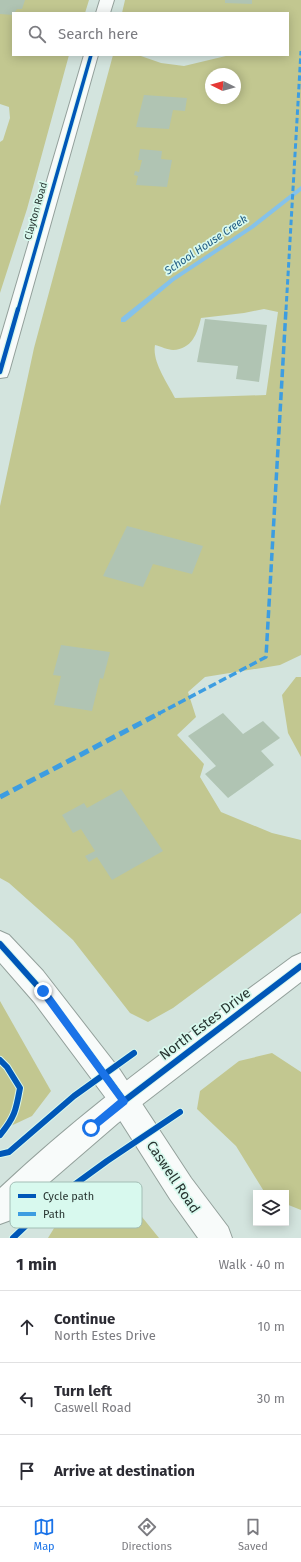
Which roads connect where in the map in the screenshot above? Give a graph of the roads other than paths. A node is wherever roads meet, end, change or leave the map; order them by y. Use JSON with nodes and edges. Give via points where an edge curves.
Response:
{"nodes":[{"id":1,"x":107,"y":0,"type":"edge"},
{"id":2,"x":103,"y":12,"type":"edge"},
{"id":3,"x":91,"y":56,"type":"edge"},
{"id":4,"x":0,"y":372,"type":"edge"},
{"id":5,"x":0,"y":944,"type":"edge"},
{"id":6,"x":301,"y":966,"type":"edge"},
{"id":7,"x":124,"y":1101,"type":"junction"},
{"id":8,"x":28,"y":1182,"type":"edge"},
{"id":9,"x":10,"y":1199,"type":"edge"},
{"id":10,"x":0,"y":1209,"type":"edge"},
{"id":11,"x":216,"y":1238,"type":"edge"}],
"edges":[{"from":1,"to":2,"type":"street"},
{"from":3,"to":4,"type":"street","name":"Clayton Road"},
{"from":5,"to":7,"type":"street","name":"Caswell Road","via":[[43,991]]},
{"from":6,"to":7,"type":"street","name":"North Estes Drive"},
{"from":7,"to":8,"type":"street","name":"North Estes Drive","via":[[52,1159]]},
{"from":7,"to":11,"type":"street","name":"Caswell Road","via":[[161,1160]]},
{"from":9,"to":10,"type":"street","name":"North Estes Drive"}]}
